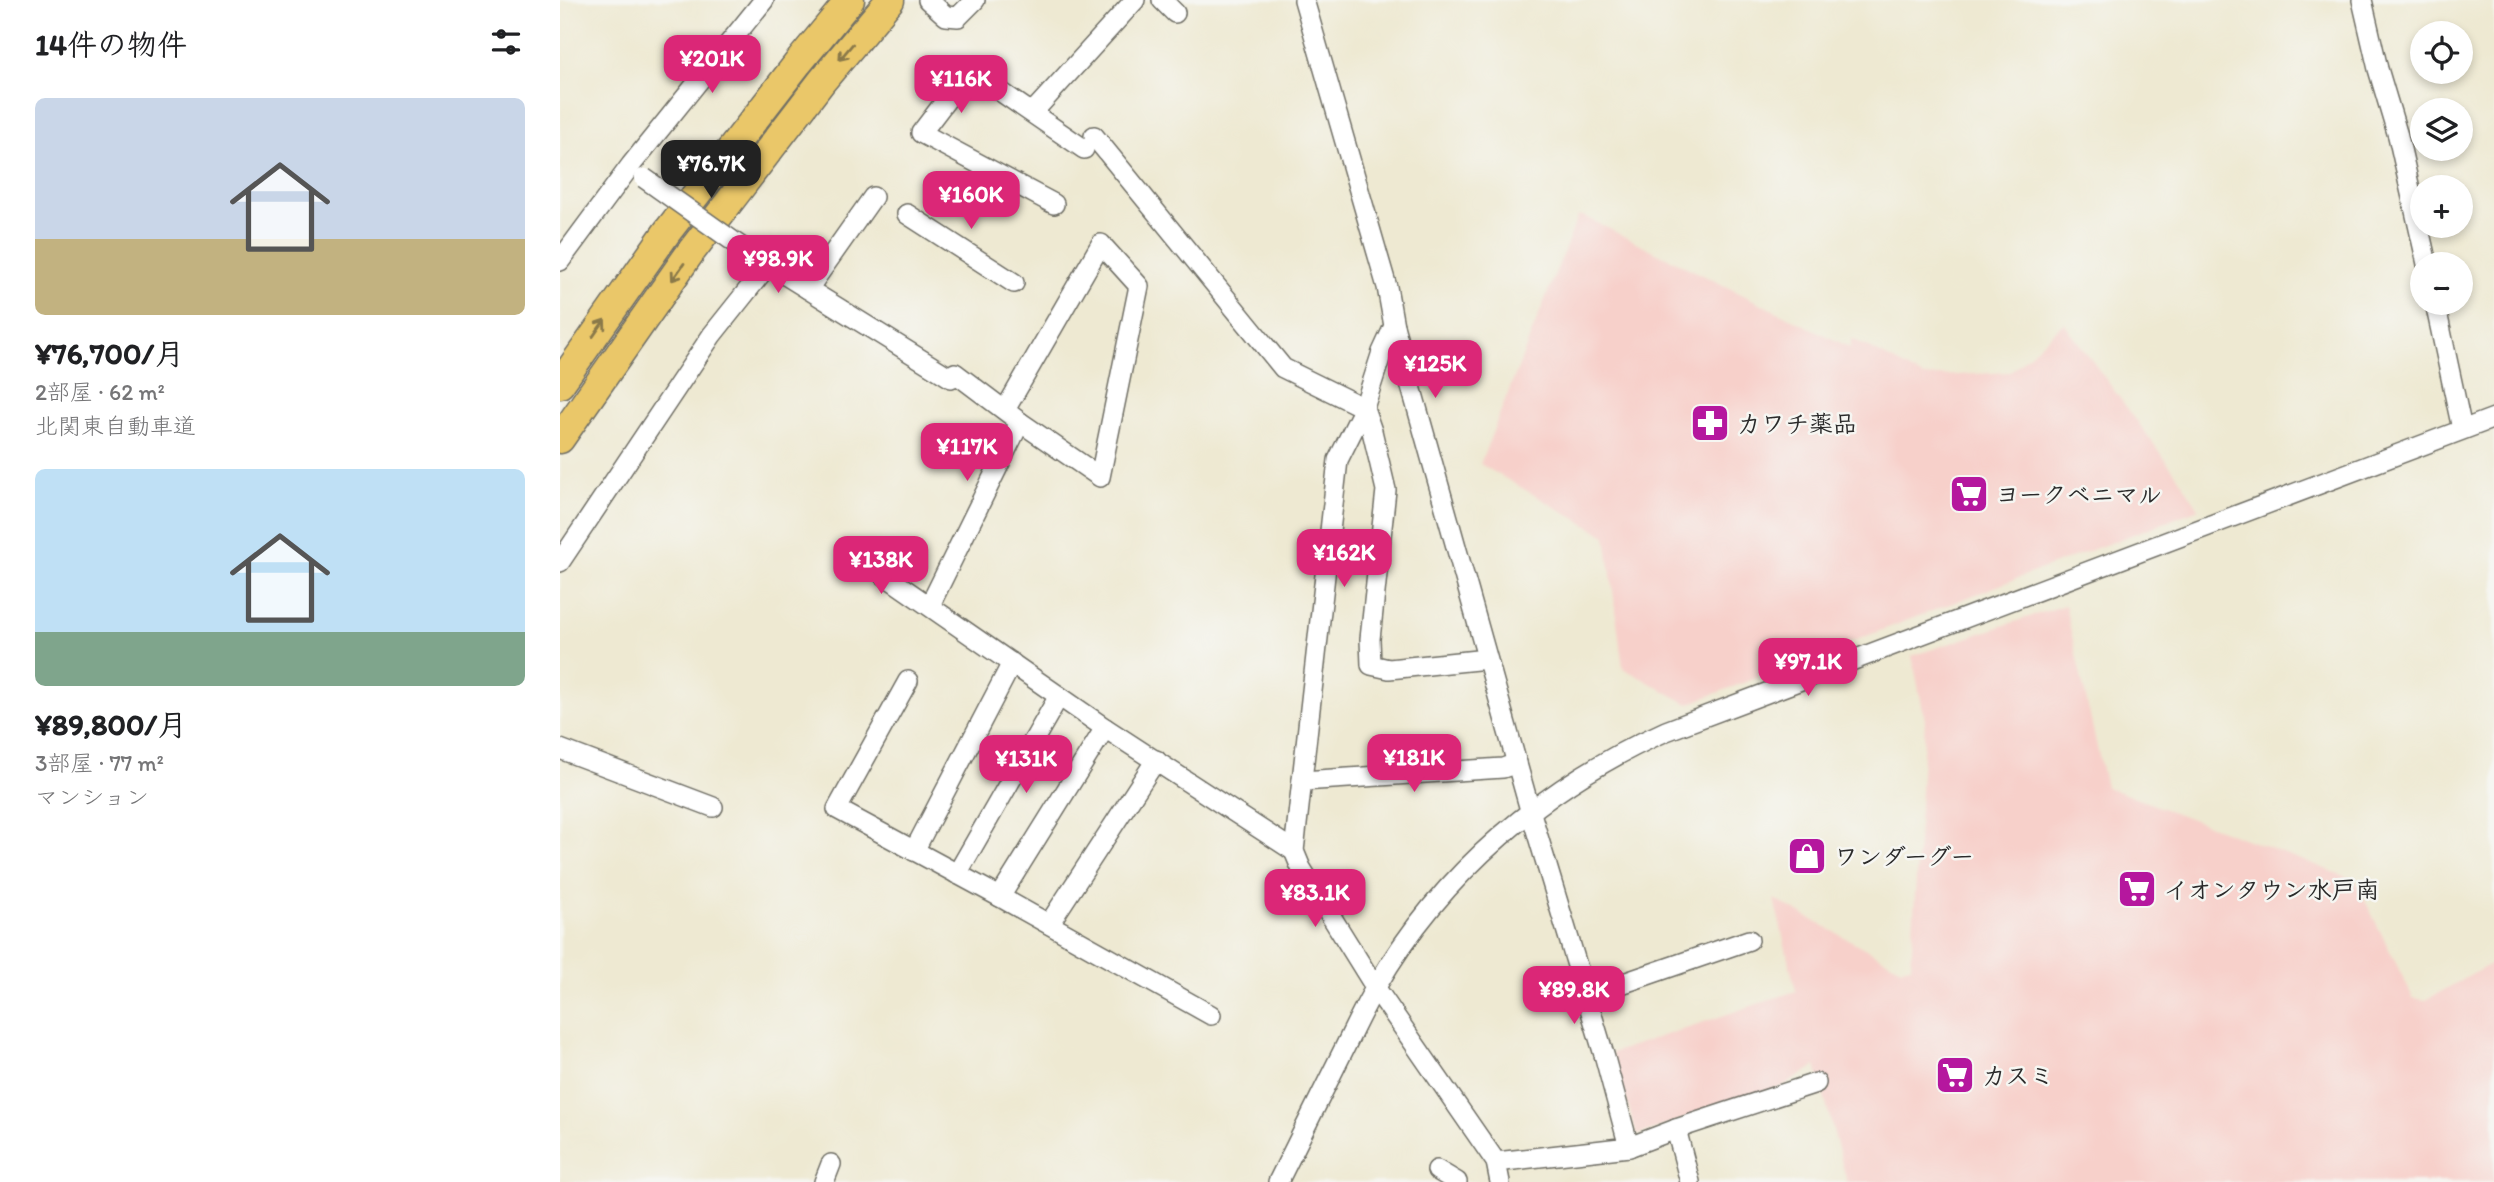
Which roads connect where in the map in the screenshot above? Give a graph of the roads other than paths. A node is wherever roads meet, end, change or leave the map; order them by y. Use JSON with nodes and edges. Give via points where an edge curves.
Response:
{"nodes":[{"id":1,"x":764,"y":0,"type":"edge"},
{"id":2,"x":850,"y":0,"type":"edge"},
{"id":3,"x":890,"y":0,"type":"edge"},
{"id":4,"x":928,"y":0,"type":"edge"},
{"id":5,"x":975,"y":0,"type":"edge"},
{"id":6,"x":1135,"y":0,"type":"edge"},
{"id":7,"x":1304,"y":0,"type":"edge"},
{"id":8,"x":2362,"y":0,"type":"edge"},
{"id":9,"x":1033,"y":112,"type":"junction"},
{"id":10,"x":638,"y":172,"type":"junction"},
{"id":11,"x":873,"y":197,"type":"dead end"},
{"id":12,"x":1054,"y":204,"type":"dead end"},
{"id":13,"x":907,"y":214,"type":"dead end"},
{"id":14,"x":2424,"y":252,"type":"edge"},
{"id":15,"x":560,"y":261,"type":"edge"},
{"id":16,"x":761,"y":261,"type":"junction"},
{"id":17,"x":1014,"y":283,"type":"dead end"},
{"id":18,"x":808,"y":289,"type":"junction"},
{"id":19,"x":2438,"y":315,"type":"edge"},
{"id":20,"x":1394,"y":326,"type":"junction"},
{"id":21,"x":560,"y":384,"type":"edge"},
{"id":22,"x":1364,"y":408,"type":"junction"},
{"id":23,"x":1012,"y":416,"type":"junction"},
{"id":24,"x":2494,"y":418,"type":"edge"},
{"id":25,"x":2462,"y":429,"type":"junction"},
{"id":26,"x":560,"y":439,"type":"edge"},
{"id":27,"x":854,"y":554,"type":"dead end"},
{"id":28,"x":560,"y":562,"type":"edge"},
{"id":29,"x":930,"y":605,"type":"junction"},
{"id":30,"x":1487,"y":659,"type":"junction"},
{"id":31,"x":1013,"y":663,"type":"junction"},
{"id":32,"x":908,"y":681,"type":"dead end"},
{"id":33,"x":1059,"y":696,"type":"junction"},
{"id":34,"x":1105,"y":728,"type":"junction"},
{"id":35,"x":560,"y":749,"type":"edge"},
{"id":36,"x":1156,"y":760,"type":"junction"},
{"id":37,"x":1517,"y":763,"type":"junction"},
{"id":38,"x":1302,"y":781,"type":"junction"},
{"id":39,"x":713,"y":807,"type":"dead end"},
{"id":40,"x":1530,"y":810,"type":"junction"},
{"id":41,"x":914,"y":850,"type":"junction"},
{"id":42,"x":1294,"y":850,"type":"junction"},
{"id":43,"x":957,"y":874,"type":"junction"},
{"id":44,"x":1000,"y":897,"type":"junction"},
{"id":45,"x":1049,"y":924,"type":"junction"},
{"id":46,"x":1749,"y":940,"type":"dead end"},
{"id":47,"x":1375,"y":987,"type":"junction"},
{"id":48,"x":1586,"y":996,"type":"junction"},
{"id":49,"x":1212,"y":1015,"type":"dead end"},
{"id":50,"x":1816,"y":1083,"type":"dead end"},
{"id":51,"x":1676,"y":1129,"type":"junction"},
{"id":52,"x":1629,"y":1147,"type":"junction"},
{"id":53,"x":1496,"y":1162,"type":"junction"},
{"id":54,"x":1437,"y":1170,"type":"dead end"},
{"id":55,"x":1278,"y":1182,"type":"edge"},
{"id":56,"x":1457,"y":1182,"type":"edge"},
{"id":57,"x":1500,"y":1182,"type":"edge"},
{"id":58,"x":1690,"y":1182,"type":"edge"}],
"edges":[{"from":1,"to":10,"type":"street"},
{"from":21,"to":2,"type":"highway","one_way":true,"via":[[667,232]]},
{"from":3,"to":26,"type":"highway","one_way":true,"via":[[691,253]]},
{"from":4,"to":5,"type":"street","via":[[946,16],[958,17]]},
{"from":6,"to":9,"type":"street"},
{"from":7,"to":20,"type":"street","via":[[1383,273]]},
{"from":8,"to":14,"type":"street"},
{"from":9,"to":12,"type":"street","via":[[978,76],[963,78],[922,133]]},
{"from":9,"to":22,"type":"street","via":[[1089,142],[1283,368]]},
{"from":10,"to":15,"type":"street"},
{"from":10,"to":16,"type":"street","bridge":true},
{"from":11,"to":18,"type":"street"},
{"from":13,"to":17,"type":"street"},
{"from":16,"to":18,"type":"street"},
{"from":16,"to":28,"type":"street"},
{"from":18,"to":23,"type":"street"},
{"from":19,"to":25,"type":"street"},
{"from":20,"to":22,"type":"street"},
{"from":20,"to":30,"type":"street"},
{"from":22,"to":30,"type":"street","via":[[1386,491],[1371,665],[1389,669]]},
{"from":22,"to":38,"type":"street","via":[[1338,460]]},
{"from":23,"to":23,"type":"street","via":[[1101,244],[1139,286],[1100,477]]},
{"from":23,"to":29,"type":"street"},
{"from":24,"to":25,"type":"street"},
{"from":25,"to":40,"type":"street","via":[[1666,731],[1583,774]]},
{"from":27,"to":29,"type":"street"},
{"from":29,"to":31,"type":"street"},
{"from":30,"to":37,"type":"street"},
{"from":31,"to":33,"type":"street"},
{"from":31,"to":41,"type":"street"},
{"from":32,"to":41,"type":"street","via":[[837,809]]},
{"from":33,"to":34,"type":"street"},
{"from":33,"to":43,"type":"street"},
{"from":34,"to":36,"type":"street"},
{"from":34,"to":44,"type":"street"},
{"from":35,"to":39,"type":"street"},
{"from":36,"to":42,"type":"street"},
{"from":36,"to":45,"type":"street"},
{"from":37,"to":38,"type":"street","via":[[1503,768]]},
{"from":37,"to":40,"type":"street"},
{"from":38,"to":42,"type":"street"},
{"from":40,"to":47,"type":"street","via":[[1436,901]]},
{"from":40,"to":48,"type":"street"},
{"from":41,"to":43,"type":"street"},
{"from":42,"to":47,"type":"street"},
{"from":43,"to":44,"type":"street"},
{"from":44,"to":45,"type":"street"},
{"from":45,"to":49,"type":"street"},
{"from":46,"to":48,"type":"street"},
{"from":47,"to":53,"type":"street"},
{"from":47,"to":55,"type":"street"},
{"from":48,"to":52,"type":"street"},
{"from":50,"to":51,"type":"street"},
{"from":51,"to":52,"type":"street"},
{"from":51,"to":58,"type":"street"},
{"from":52,"to":53,"type":"street"},
{"from":53,"to":57,"type":"street"},
{"from":54,"to":56,"type":"street"}]}
